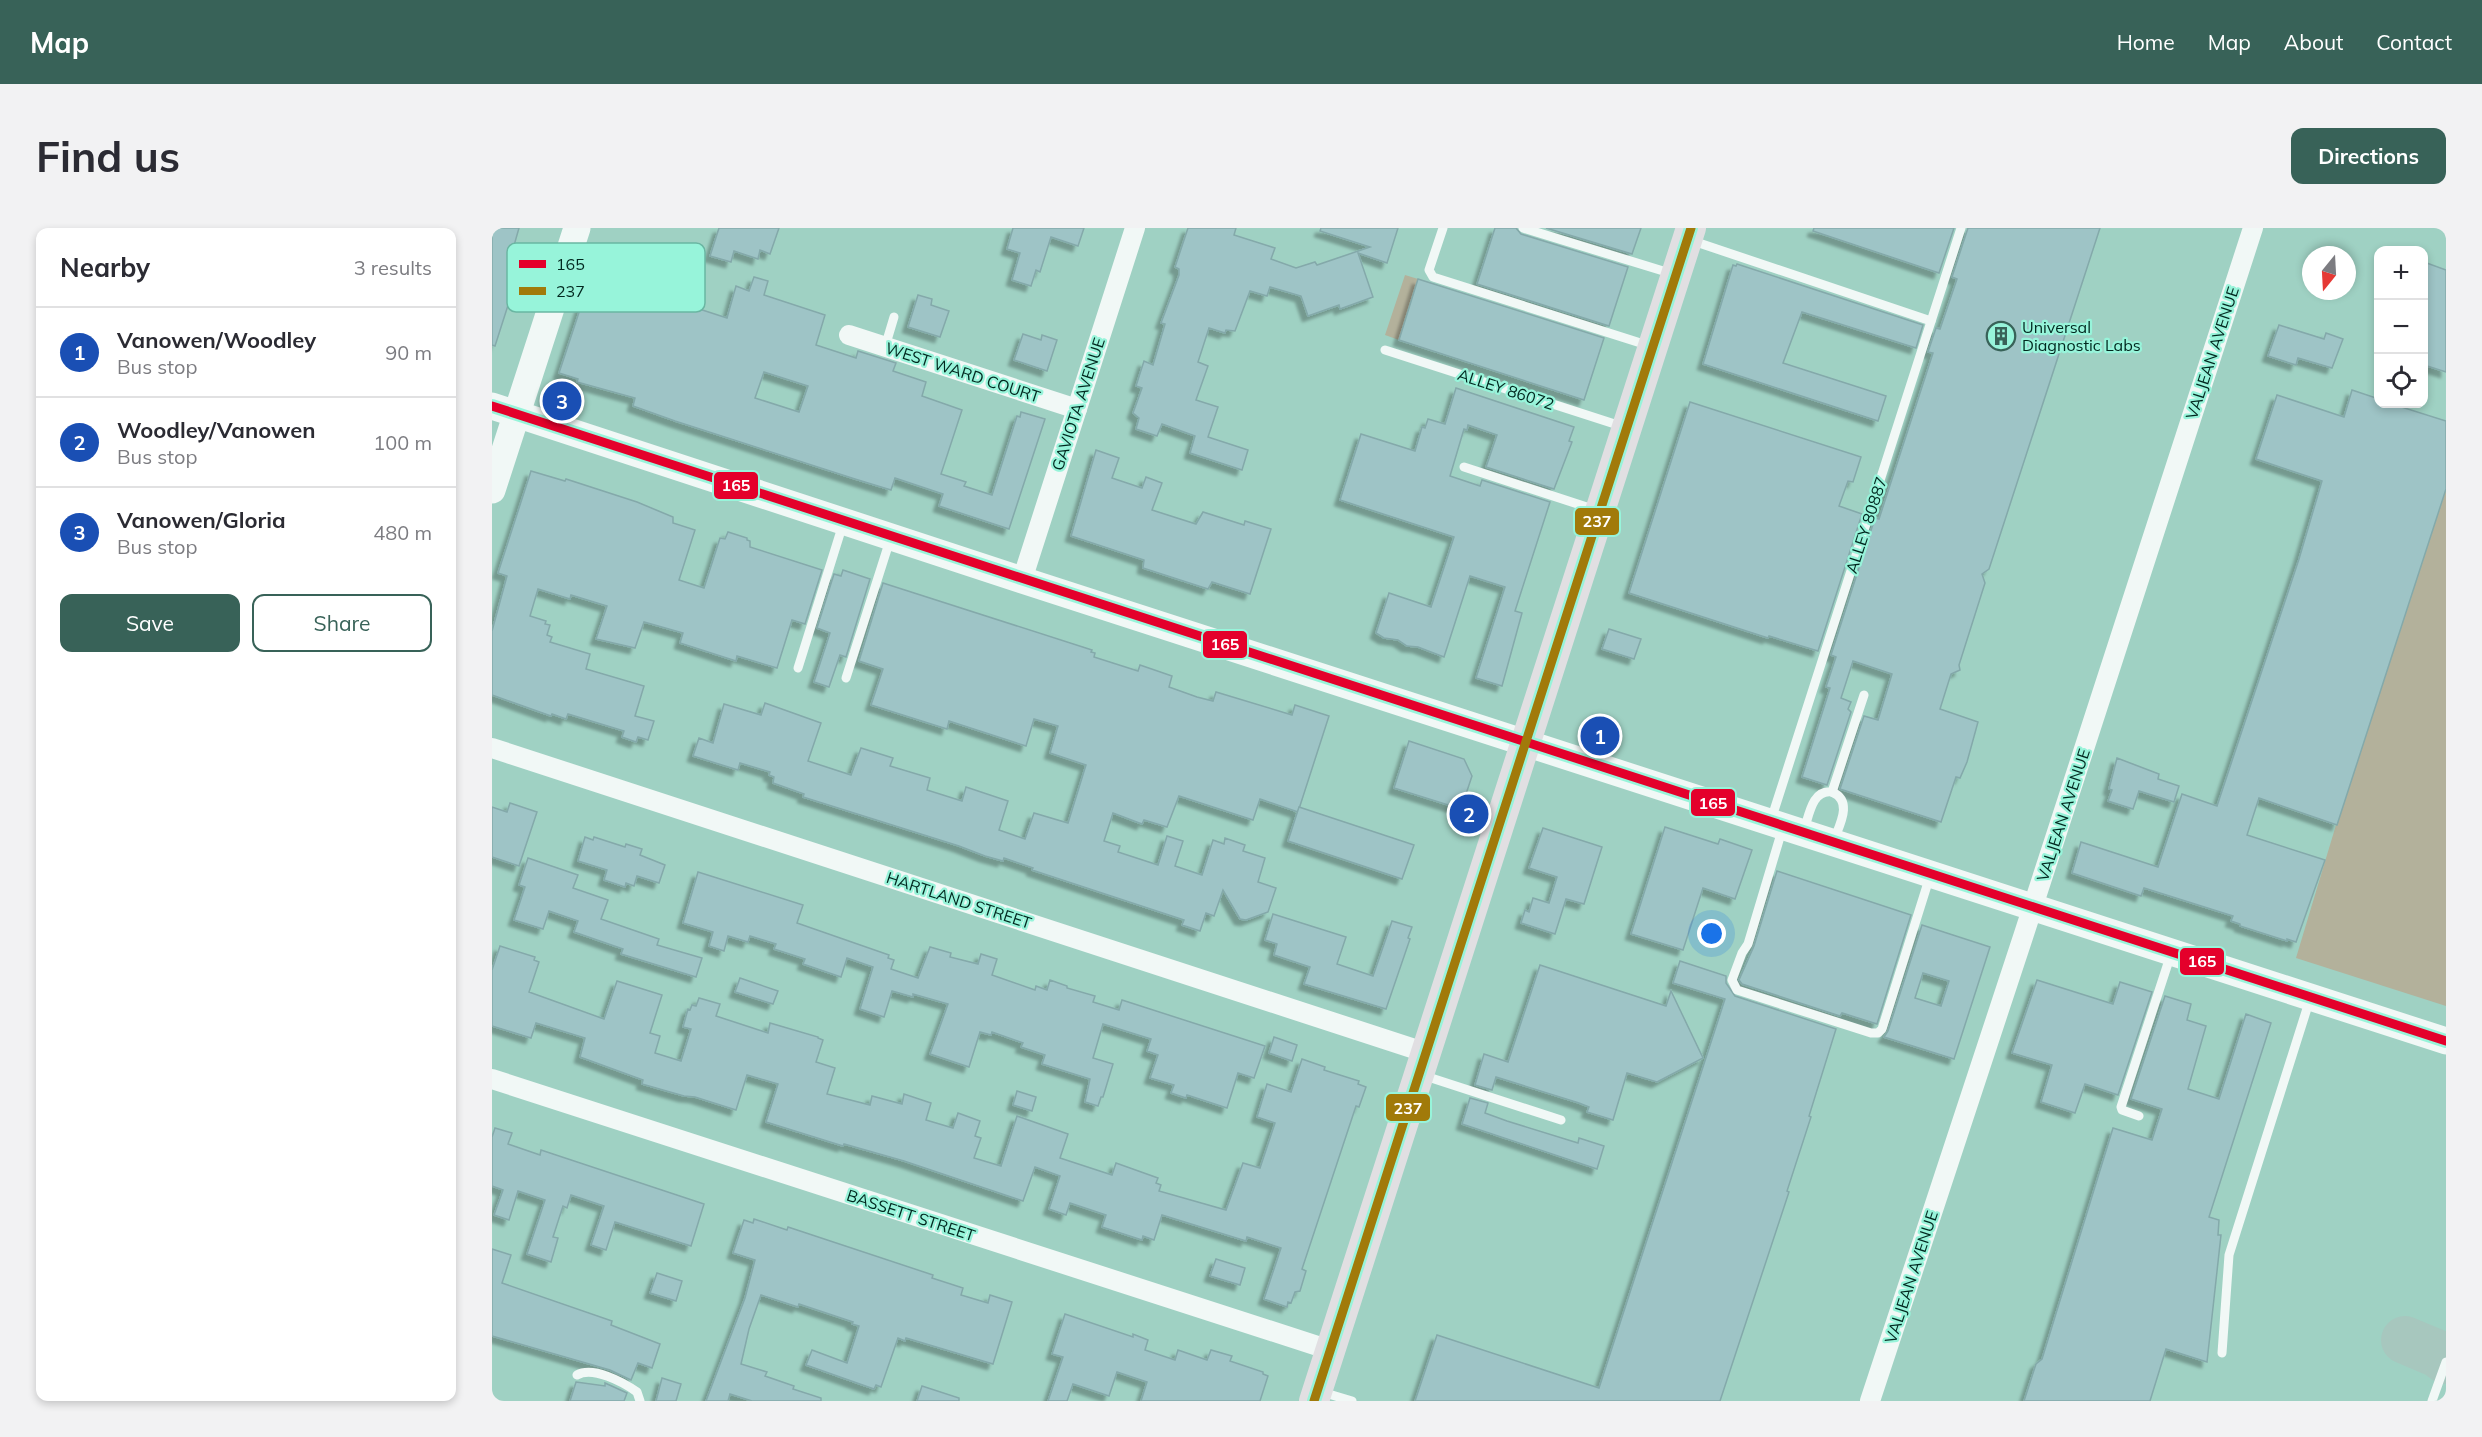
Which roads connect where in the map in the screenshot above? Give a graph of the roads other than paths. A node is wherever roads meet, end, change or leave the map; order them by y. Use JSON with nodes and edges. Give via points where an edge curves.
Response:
{"nodes":[{"id":1,"x":577,"y":228,"type":"edge"},
{"id":2,"x":1135,"y":228,"type":"edge"},
{"id":3,"x":1443,"y":228,"type":"edge"},
{"id":4,"x":1523,"y":228,"type":"edge"},
{"id":5,"x":1961,"y":228,"type":"edge"},
{"id":6,"x":2253,"y":228,"type":"edge"},
{"id":7,"x":1689,"y":233,"type":"edge"},
{"id":8,"x":571,"y":243,"type":"edge"},
{"id":9,"x":1676,"y":275,"type":"junction"},
{"id":10,"x":543,"y":312,"type":"edge"},
{"id":11,"x":894,"y":317,"type":"dead end"},
{"id":12,"x":1931,"y":321,"type":"junction"},
{"id":13,"x":849,"y":335,"type":"dead end"},
{"id":14,"x":885,"y":346,"type":"junction"},
{"id":15,"x":1652,"y":347,"type":"junction"},
{"id":16,"x":1385,"y":350,"type":"dead end"},
{"id":17,"x":1077,"y":409,"type":"junction"},
{"id":18,"x":504,"y":411,"type":"edge"},
{"id":19,"x":1626,"y":428,"type":"junction"},
{"id":20,"x":1464,"y":467,"type":"dead end"},
{"id":21,"x":492,"y":490,"type":"edge"},
{"id":22,"x":1600,"y":511,"type":"junction"},
{"id":23,"x":843,"y":522,"type":"junction"},
{"id":24,"x":891,"y":537,"type":"junction"},
{"id":25,"x":1022,"y":580,"type":"junction"},
{"id":26,"x":798,"y":668,"type":"dead end"},
{"id":27,"x":846,"y":678,"type":"dead end"},
{"id":28,"x":1864,"y":695,"type":"dead end"},
{"id":29,"x":1525,"y":744,"type":"junction"},
{"id":30,"x":492,"y":748,"type":"edge"},
{"id":31,"x":1832,"y":792,"type":"junction"},
{"id":32,"x":1786,"y":827,"type":"junction"},
{"id":33,"x":1834,"y":842,"type":"junction"},
{"id":34,"x":1930,"y":873,"type":"junction"},
{"id":35,"x":2033,"y":907,"type":"junction"},
{"id":36,"x":2172,"y":951,"type":"junction"},
{"id":37,"x":2311,"y":997,"type":"junction"},
{"id":38,"x":2446,"y":1041,"type":"edge"},
{"id":39,"x":1423,"y":1064,"type":"junction"},
{"id":40,"x":492,"y":1079,"type":"edge"},
{"id":41,"x":2139,"y":1116,"type":"dead end"},
{"id":42,"x":1561,"y":1120,"type":"dead end"},
{"id":43,"x":1330,"y":1350,"type":"junction"},
{"id":44,"x":2222,"y":1353,"type":"dead end"},
{"id":45,"x":2446,"y":1362,"type":"edge"},
{"id":46,"x":577,"y":1376,"type":"dead end"},
{"id":47,"x":1315,"y":1395,"type":"edge"},
{"id":48,"x":640,"y":1401,"type":"edge"},
{"id":49,"x":1352,"y":1401,"type":"edge"},
{"id":50,"x":1870,"y":1401,"type":"edge"},
{"id":51,"x":2432,"y":1401,"type":"edge"}],
"edges":[{"from":1,"to":8,"type":"main road"},
{"from":2,"to":17,"type":"street","name":"GAVIOTA AVENUE"},
{"from":3,"to":15,"type":"lane","via":[[1429,270],[1433,277]]},
{"from":4,"to":9,"type":"lane"},
{"from":5,"to":12,"type":"lane","name":"ALLEY 80887"},
{"from":6,"to":35,"type":"street","name":"VALJEAN AVENUE"},
{"from":7,"to":9,"type":"main road"},
{"from":7,"to":12,"type":"lane"},
{"from":9,"to":15,"type":"main road"},
{"from":10,"to":18,"type":"main road"},
{"from":11,"to":14,"type":"lane"},
{"from":12,"to":32,"type":"lane","name":"ALLEY 80887"},
{"from":13,"to":14,"type":"street","name":"WEST WARD COURT"},
{"from":14,"to":17,"type":"street","name":"WEST WARD COURT"},
{"from":15,"to":19,"type":"main road"},
{"from":16,"to":19,"type":"lane","name":"ALLEY 86072"},
{"from":17,"to":25,"type":"street","name":"GAVIOTA AVENUE"},
{"from":18,"to":21,"type":"main road"},
{"from":18,"to":23,"type":"main road"},
{"from":19,"to":22,"type":"main road"},
{"from":20,"to":22,"type":"lane"},
{"from":22,"to":29,"type":"main road"},
{"from":23,"to":24,"type":"main road"},
{"from":23,"to":26,"type":"lane"},
{"from":24,"to":25,"type":"main road"},
{"from":24,"to":27,"type":"lane"},
{"from":25,"to":29,"type":"main road"},
{"from":28,"to":31,"type":"lane"},
{"from":29,"to":32,"type":"main road"},
{"from":29,"to":39,"type":"main road"},
{"from":30,"to":39,"type":"street","name":"HARTLAND STREET"},
{"from":31,"to":32,"type":"lane","via":[[1818,795]]},
{"from":31,"to":33,"type":"lane","via":[[1844,802]]},
{"from":32,"to":33,"type":"main road"},
{"from":32,"to":34,"type":"lane","via":[[1733,985],[1737,990],[1871,1034],[1882,1029]]},
{"from":33,"to":34,"type":"main road"},
{"from":34,"to":35,"type":"main road"},
{"from":35,"to":36,"type":"main road"},
{"from":35,"to":50,"type":"street","name":"VALJEAN AVENUE"},
{"from":36,"to":37,"type":"main road"},
{"from":36,"to":41,"type":"lane","via":[[2121,1107]]},
{"from":37,"to":38,"type":"main road"},
{"from":37,"to":44,"type":"lane","via":[[2231,1248]]},
{"from":39,"to":42,"type":"lane"},
{"from":39,"to":43,"type":"main road"},
{"from":40,"to":43,"type":"street","name":"BASSETT STREET"},
{"from":43,"to":47,"type":"main road"},
{"from":45,"to":51,"type":"lane"},
{"from":46,"to":48,"type":"lane","via":[[584,1371],[592,1372],[619,1382],[637,1392]]},
{"from":47,"to":49,"type":"lane"}]}
